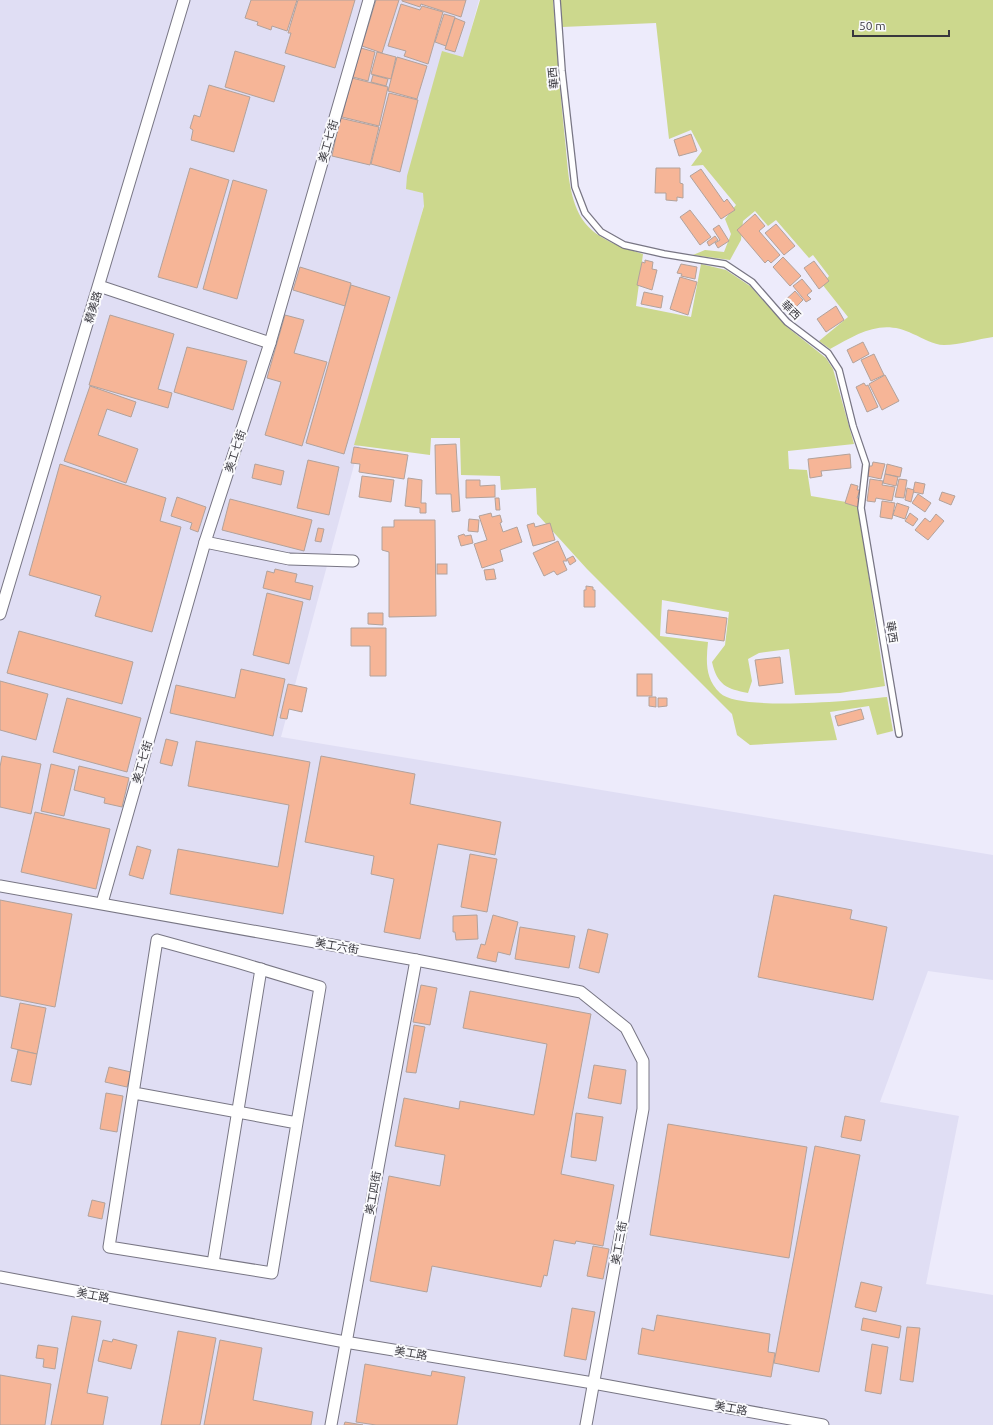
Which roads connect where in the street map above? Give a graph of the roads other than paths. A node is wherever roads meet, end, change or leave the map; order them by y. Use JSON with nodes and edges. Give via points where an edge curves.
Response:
{"nodes":[{"id":1,"x":184,"y":0,"type":"edge"},
{"id":2,"x":369,"y":0,"type":"edge"},
{"id":3,"x":557,"y":0,"type":"edge"},
{"id":4,"x":99,"y":286,"type":"junction"},
{"id":5,"x":270,"y":343,"type":"junction"},
{"id":6,"x":205,"y":542,"type":"junction"},
{"id":7,"x":353,"y":561,"type":"dead end"},
{"id":8,"x":0,"y":614,"type":"edge"},
{"id":9,"x":899,"y":734,"type":"dead end"},
{"id":10,"x":0,"y":886,"type":"edge"},
{"id":11,"x":102,"y":903,"type":"junction"},
{"id":12,"x":416,"y":960,"type":"junction"},
{"id":13,"x":262,"y":969,"type":"junction"},
{"id":14,"x":643,"y":1061,"type":"joint"},
{"id":15,"x":134,"y":1093,"type":"junction"},
{"id":16,"x":238,"y":1112,"type":"junction"},
{"id":17,"x":297,"y":1123,"type":"junction"},
{"id":18,"x":213,"y":1263,"type":"junction"},
{"id":19,"x":0,"y":1277,"type":"edge"},
{"id":20,"x":346,"y":1342,"type":"junction"},
{"id":21,"x":593,"y":1383,"type":"junction"},
{"id":22,"x":331,"y":1425,"type":"edge"},
{"id":23,"x":586,"y":1425,"type":"edge"},
{"id":24,"x":823,"y":1425,"type":"edge"}],
"edges":[{"from":1,"to":4,"type":"street","name":"精美路"},
{"from":2,"to":5,"type":"street","name":"美工七街"},
{"from":3,"to":9,"type":"lane","name":"華西","via":[[575,187],[585,213],[601,232],[624,245],[725,264],[752,282],[787,322],[828,353],[839,370],[853,426],[866,464],[861,508]]},
{"from":4,"to":5,"type":"street"},
{"from":4,"to":8,"type":"street","name":"精美路"},
{"from":5,"to":6,"type":"street","name":"美工七街"},
{"from":6,"to":7,"type":"street","via":[[289,559]]},
{"from":6,"to":11,"type":"street","name":"美工七街"},
{"from":10,"to":11,"type":"street","name":"美工六街"},
{"from":11,"to":12,"type":"street","name":"美工六街"},
{"from":12,"to":14,"type":"street","name":"美工六街","via":[[581,992],[626,1028]]},
{"from":12,"to":20,"type":"street","name":"美工四街"},
{"from":13,"to":15,"type":"street","via":[[157,940]]},
{"from":13,"to":16,"type":"street"},
{"from":13,"to":17,"type":"street","via":[[320,987]]},
{"from":14,"to":21,"type":"street","name":"美工三街","via":[[644,1109]]},
{"from":15,"to":16,"type":"street"},
{"from":15,"to":18,"type":"street","via":[[109,1247]]},
{"from":16,"to":17,"type":"street"},
{"from":16,"to":18,"type":"street"},
{"from":17,"to":18,"type":"street","via":[[272,1273]]},
{"from":19,"to":20,"type":"street","name":"美工路"},
{"from":20,"to":21,"type":"street","name":"美工路"},
{"from":20,"to":22,"type":"street","name":"美工四街"},
{"from":21,"to":23,"type":"street","name":"美工三街"},
{"from":21,"to":24,"type":"street","name":"美工路"}]}
